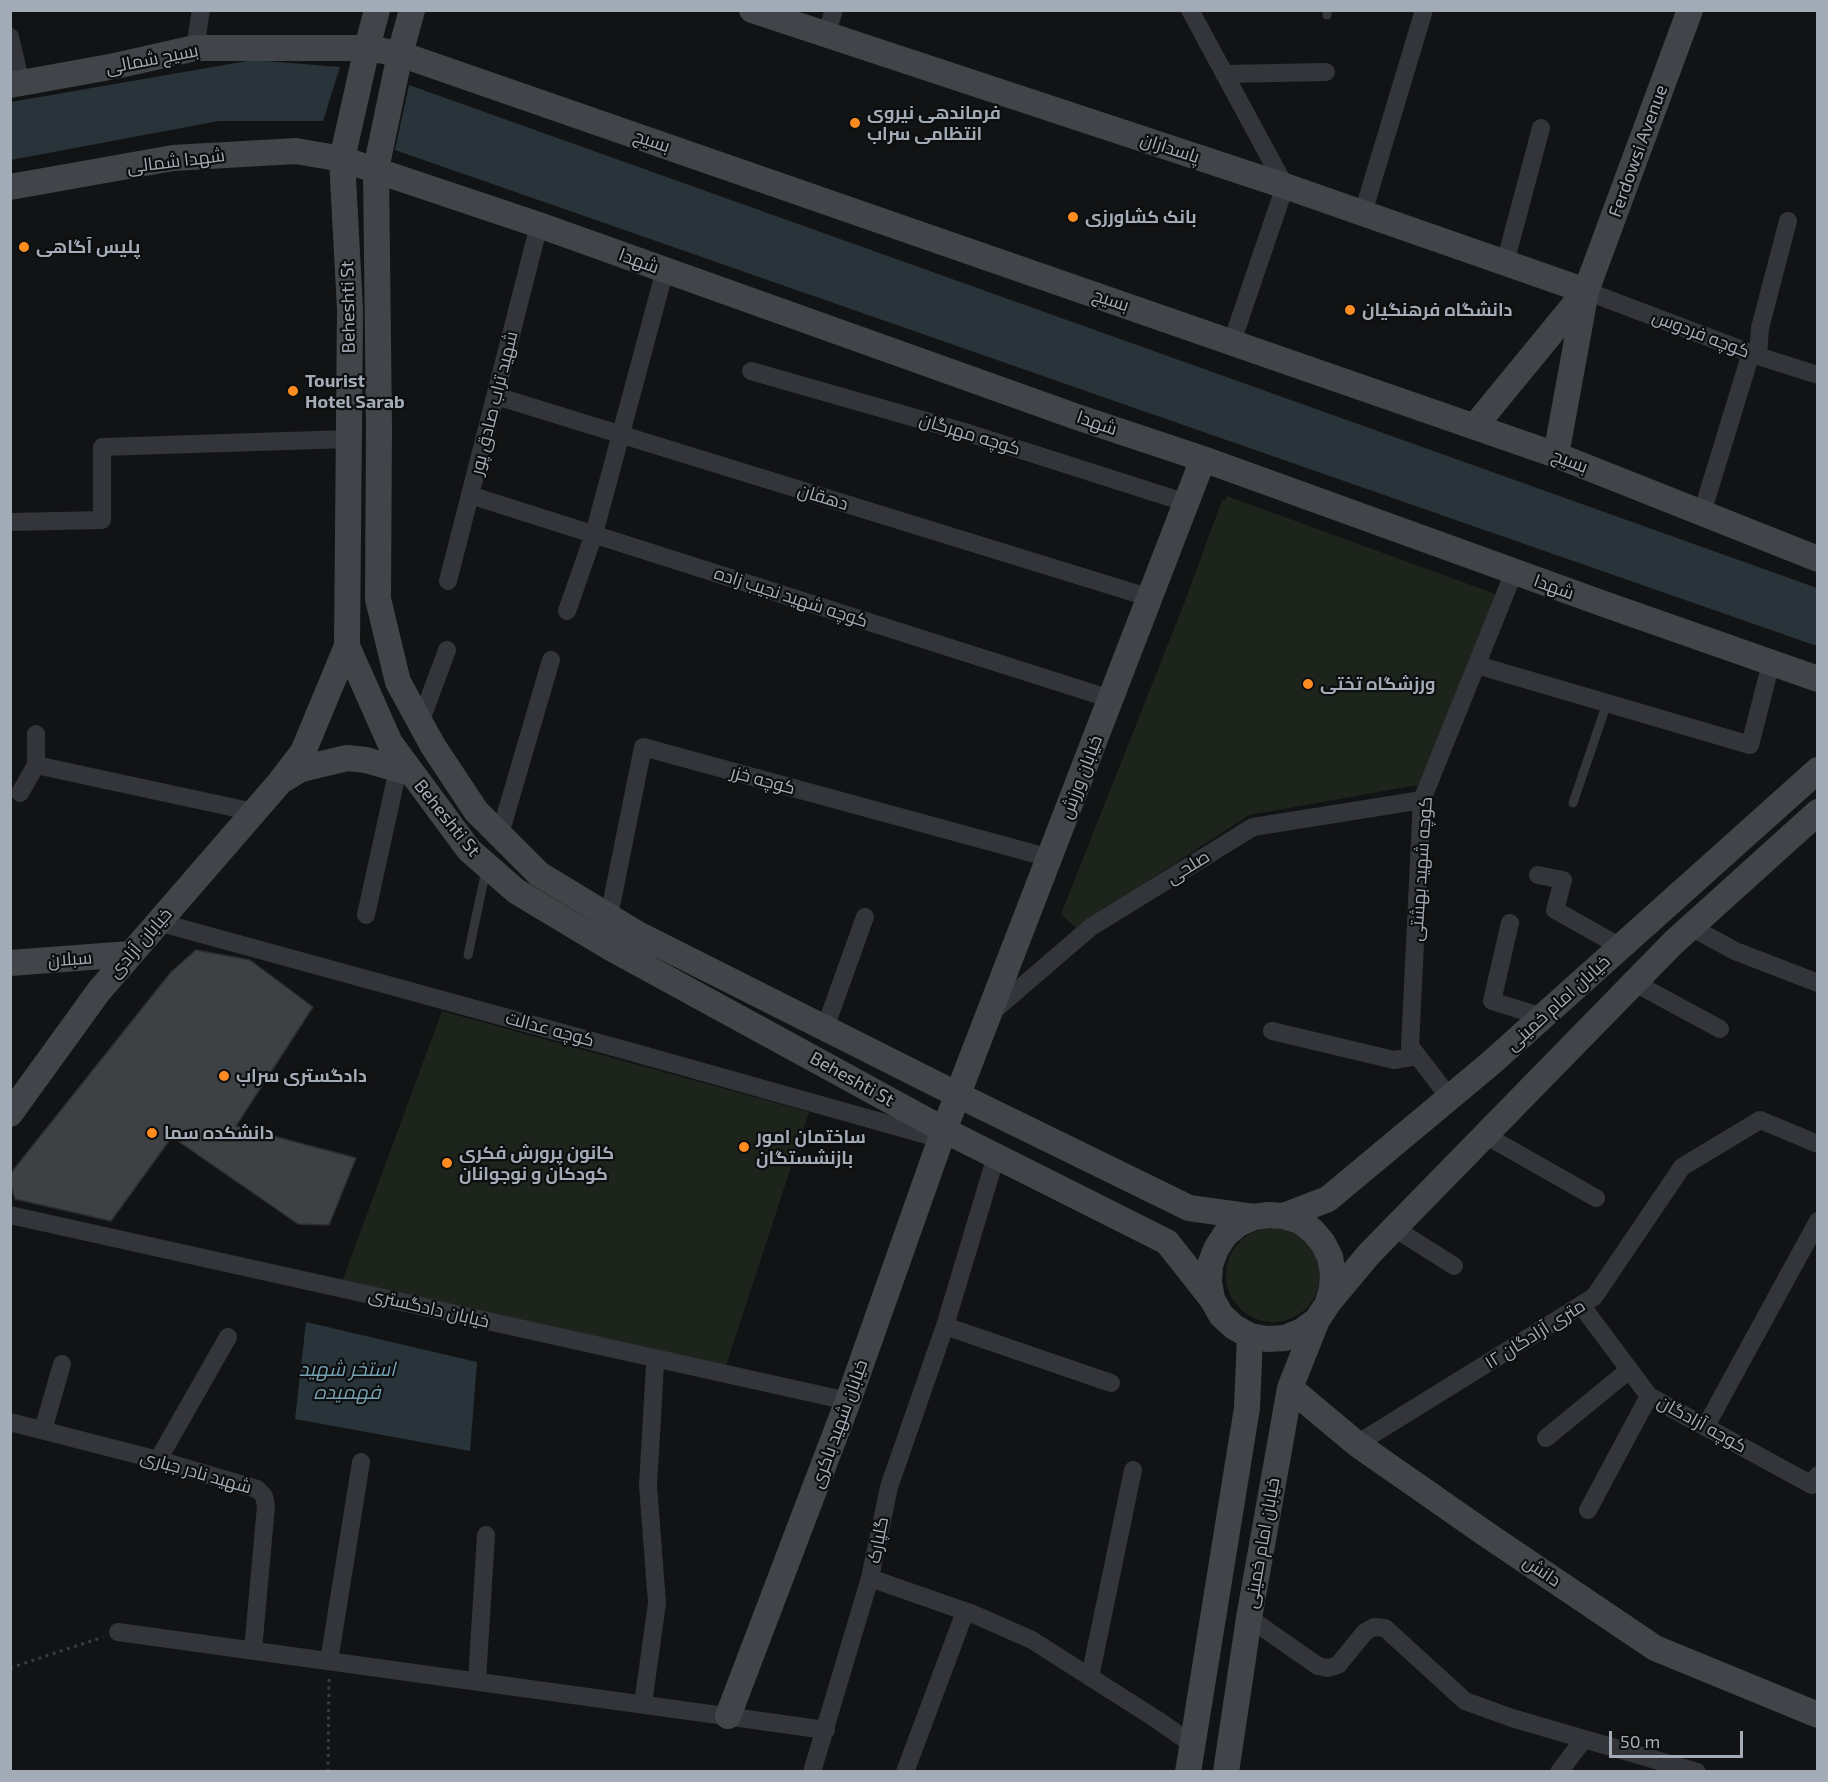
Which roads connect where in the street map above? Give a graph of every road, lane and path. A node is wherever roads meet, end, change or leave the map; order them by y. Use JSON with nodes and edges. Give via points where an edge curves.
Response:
{"nodes":[{"id":1,"x":201,"y":10,"type":"edge"},
{"id":2,"x":378,"y":10,"type":"edge"},
{"id":3,"x":412,"y":10,"type":"edge"},
{"id":4,"x":752,"y":10,"type":"edge"},
{"id":5,"x":834,"y":10,"type":"edge"},
{"id":6,"x":1190,"y":10,"type":"edge"},
{"id":7,"x":1424,"y":10,"type":"edge"},
{"id":8,"x":1690,"y":10,"type":"edge"},
{"id":9,"x":826,"y":35,"type":"junction"},
{"id":10,"x":10,"y":37,"type":"edge"},
{"id":11,"x":195,"y":48,"type":"junction"},
{"id":12,"x":367,"y":48,"type":"junction"},
{"id":13,"x":400,"y":54,"type":"junction"},
{"id":14,"x":1326,"y":72,"type":"dead end"},
{"id":15,"x":1224,"y":74,"type":"junction"},
{"id":16,"x":16,"y":84,"type":"edge"},
{"id":17,"x":1541,"y":128,"type":"dead end"},
{"id":18,"x":342,"y":159,"type":"junction"},
{"id":19,"x":376,"y":168,"type":"junction"},
{"id":20,"x":1285,"y":186,"type":"junction"},
{"id":21,"x":10,"y":187,"type":"edge"},
{"id":22,"x":1363,"y":213,"type":"junction"},
{"id":23,"x":1788,"y":221,"type":"dead end"},
{"id":24,"x":539,"y":225,"type":"junction"},
{"id":25,"x":1505,"y":263,"type":"junction"},
{"id":26,"x":665,"y":270,"type":"junction"},
{"id":27,"x":1586,"y":291,"type":"junction"},
{"id":28,"x":1232,"y":342,"type":"junction"},
{"id":29,"x":1755,"y":354,"type":"junction"},
{"id":30,"x":751,"y":371,"type":"dead end"},
{"id":31,"x":1818,"y":375,"type":"edge"},
{"id":32,"x":496,"y":396,"type":"junction"},
{"id":33,"x":1475,"y":426,"type":"junction"},
{"id":34,"x":621,"y":434,"type":"junction"},
{"id":35,"x":348,"y":439,"type":"junction"},
{"id":36,"x":1556,"y":455,"type":"junction"},
{"id":37,"x":1203,"y":459,"type":"junction"},
{"id":38,"x":470,"y":495,"type":"junction"},
{"id":39,"x":1187,"y":503,"type":"junction"},
{"id":40,"x":1702,"y":513,"type":"junction"},
{"id":41,"x":10,"y":522,"type":"edge"},
{"id":42,"x":594,"y":534,"type":"junction"},
{"id":43,"x":1818,"y":559,"type":"edge"},
{"id":44,"x":1514,"y":572,"type":"junction"},
{"id":45,"x":448,"y":580,"type":"dead end"},
{"id":46,"x":1151,"y":598,"type":"junction"},
{"id":47,"x":567,"y":611,"type":"dead end"},
{"id":48,"x":347,"y":646,"type":"junction"},
{"id":49,"x":447,"y":650,"type":"dead end"},
{"id":50,"x":551,"y":660,"type":"dead end"},
{"id":51,"x":1771,"y":663,"type":"junction"},
{"id":52,"x":1477,"y":665,"type":"junction"},
{"id":53,"x":1818,"y":679,"type":"edge"},
{"id":54,"x":1111,"y":699,"type":"junction"},
{"id":55,"x":1607,"y":704,"type":"junction"},
{"id":56,"x":420,"y":723,"type":"junction"},
{"id":57,"x":36,"y":734,"type":"dead end"},
{"id":58,"x":36,"y":765,"type":"junction"},
{"id":59,"x":1818,"y":770,"type":"edge"},
{"id":60,"x":405,"y":771,"type":"junction"},
{"id":61,"x":280,"y":782,"type":"junction"},
{"id":62,"x":20,"y":793,"type":"dead end"},
{"id":63,"x":1422,"y":800,"type":"junction"},
{"id":64,"x":1573,"y":803,"type":"dead end"},
{"id":65,"x":254,"y":812,"type":"junction"},
{"id":66,"x":1818,"y":812,"type":"edge"},
{"id":67,"x":500,"y":834,"type":"junction"},
{"id":68,"x":1050,"y":858,"type":"junction"},
{"id":69,"x":487,"y":865,"type":"junction"},
{"id":70,"x":1538,"y":875,"type":"dead end"},
{"id":71,"x":366,"y":915,"type":"dead end"},
{"id":72,"x":609,"y":916,"type":"junction"},
{"id":73,"x":865,"y":917,"type":"dead end"},
{"id":74,"x":158,"y":922,"type":"junction"},
{"id":75,"x":1510,"y":923,"type":"dead end"},
{"id":76,"x":1691,"y":927,"type":"junction"},
{"id":77,"x":1621,"y":948,"type":"junction"},
{"id":78,"x":130,"y":954,"type":"junction"},
{"id":79,"x":468,"y":956,"type":"dead end"},
{"id":80,"x":10,"y":963,"type":"edge"},
{"id":81,"x":1635,"y":983,"type":"junction"},
{"id":82,"x":1818,"y":983,"type":"edge"},
{"id":83,"x":990,"y":1014,"type":"junction"},
{"id":84,"x":1543,"y":1017,"type":"junction"},
{"id":85,"x":825,"y":1028,"type":"junction"},
{"id":86,"x":1720,"y":1029,"type":"dead end"},
{"id":87,"x":1272,"y":1031,"type":"dead end"},
{"id":88,"x":1418,"y":1056,"type":"junction"},
{"id":89,"x":958,"y":1095,"type":"junction"},
{"id":90,"x":1449,"y":1097,"type":"junction"},
{"id":91,"x":10,"y":1114,"type":"edge"},
{"id":92,"x":943,"y":1134,"type":"junction"},
{"id":93,"x":1485,"y":1135,"type":"junction"},
{"id":94,"x":1818,"y":1144,"type":"edge"},
{"id":95,"x":996,"y":1156,"type":"junction"},
{"id":96,"x":1596,"y":1198,"type":"dead end"},
{"id":97,"x":10,"y":1215,"type":"edge"},
{"id":98,"x":1284,"y":1216,"type":"junction"},
{"id":99,"x":1254,"y":1217,"type":"junction"},
{"id":100,"x":1818,"y":1221,"type":"edge"},
{"id":101,"x":1394,"y":1227,"type":"junction"},
{"id":102,"x":1454,"y":1266,"type":"dead end"},
{"id":103,"x":1212,"y":1299,"type":"junction"},
{"id":104,"x":1581,"y":1305,"type":"junction"},
{"id":105,"x":1322,"y":1312,"type":"junction"},
{"id":106,"x":945,"y":1326,"type":"junction"},
{"id":107,"x":1250,"y":1336,"type":"junction"},
{"id":108,"x":228,"y":1337,"type":"dead end"},
{"id":109,"x":62,"y":1364,"type":"dead end"},
{"id":110,"x":655,"y":1365,"type":"dead end"},
{"id":111,"x":1629,"y":1370,"type":"junction"},
{"id":112,"x":1111,"y":1383,"type":"dead end"},
{"id":113,"x":1290,"y":1388,"type":"junction"},
{"id":114,"x":1648,"y":1396,"type":"junction"},
{"id":115,"x":848,"y":1401,"type":"junction"},
{"id":116,"x":10,"y":1422,"type":"edge"},
{"id":117,"x":1706,"y":1426,"type":"junction"},
{"id":118,"x":43,"y":1431,"type":"junction"},
{"id":119,"x":1546,"y":1438,"type":"dead end"},
{"id":120,"x":1357,"y":1443,"type":"junction"},
{"id":121,"x":158,"y":1460,"type":"junction"},
{"id":122,"x":361,"y":1462,"type":"dead end"},
{"id":123,"x":1132,"y":1470,"type":"dead end"},
{"id":124,"x":1818,"y":1475,"type":"edge"},
{"id":125,"x":1588,"y":1510,"type":"dead end"},
{"id":126,"x":486,"y":1534,"type":"dead end"},
{"id":127,"x":870,"y":1578,"type":"junction"},
{"id":128,"x":965,"y":1611,"type":"junction"},
{"id":129,"x":1249,"y":1618,"type":"junction"},
{"id":130,"x":118,"y":1632,"type":"joint"},
{"id":131,"x":253,"y":1650,"type":"junction"},
{"id":132,"x":329,"y":1661,"type":"junction"},
{"id":133,"x":10,"y":1668,"type":"edge"},
{"id":134,"x":1090,"y":1677,"type":"junction"},
{"id":135,"x":477,"y":1681,"type":"junction"},
{"id":136,"x":643,"y":1704,"type":"junction"},
{"id":137,"x":1818,"y":1715,"type":"edge"},
{"id":138,"x":728,"y":1716,"type":"junction"},
{"id":139,"x":826,"y":1730,"type":"junction"},
{"id":140,"x":1584,"y":1739,"type":"junction"},
{"id":141,"x":1192,"y":1744,"type":"junction"},
{"id":142,"x":328,"y":1772,"type":"edge"},
{"id":143,"x":812,"y":1772,"type":"edge"},
{"id":144,"x":905,"y":1772,"type":"edge"},
{"id":145,"x":1188,"y":1772,"type":"edge"},
{"id":146,"x":1226,"y":1772,"type":"edge"},
{"id":147,"x":1559,"y":1772,"type":"edge"},
{"id":148,"x":1697,"y":1772,"type":"edge"}],
"edges":[{"from":1,"to":11,"type":"street"},
{"from":2,"to":12,"type":"street","name":"Beheshti St"},
{"from":3,"to":13,"type":"street","name":"Beheshti St"},
{"from":4,"to":9,"type":"street","name":"پاسداران"},
{"from":5,"to":9,"type":"street"},
{"from":6,"to":15,"type":"street"},
{"from":7,"to":22,"type":"street"},
{"from":8,"to":27,"type":"street","name":"Ferdowsi Avenue"},
{"from":9,"to":20,"type":"street","name":"پاسداران"},
{"from":10,"to":16,"type":"street"},
{"from":11,"to":12,"type":"street","name":"بسیج شمالی"},
{"from":11,"to":16,"type":"street","name":"بسیج شمالی"},
{"from":12,"to":13,"type":"street","name":"بسیج شمالی"},
{"from":12,"to":18,"type":"street","name":"Beheshti St"},
{"from":13,"to":19,"type":"street","name":"Beheshti St"},
{"from":13,"to":28,"type":"street","name":"بسیج"},
{"from":14,"to":15,"type":"street"},
{"from":15,"to":20,"type":"street"},
{"from":17,"to":25,"type":"street"},
{"from":18,"to":19,"type":"street","name":"شهدا شمالی"},
{"from":18,"to":21,"type":"street","name":"شهدا شمالی","via":[[296,151],[173,158]]},
{"from":18,"to":35,"type":"street","name":"Beheshti St","via":[[350,310]]},
{"from":19,"to":24,"type":"street","name":"شهدا"},
{"from":19,"to":56,"type":"street","name":"Beheshti St","via":[[378,599],[398,682]]},
{"from":20,"to":22,"type":"street","name":"پاسداران"},
{"from":20,"to":28,"type":"street"},
{"from":22,"to":25,"type":"street","name":"پاسداران"},
{"from":23,"to":29,"type":"street"},
{"from":24,"to":26,"type":"street","name":"شهدا"},
{"from":24,"to":32,"type":"street","name":"شهید تراب صادق پور"},
{"from":25,"to":27,"type":"street","name":"پاسداران"},
{"from":26,"to":34,"type":"street"},
{"from":26,"to":37,"type":"street","name":"شهدا"},
{"from":27,"to":29,"type":"street","name":"کوچه فردوس"},
{"from":27,"to":33,"type":"street"},
{"from":27,"to":36,"type":"street"},
{"from":28,"to":33,"type":"street","name":"بسیج"},
{"from":29,"to":31,"type":"street","name":"کوچه فردوس"},
{"from":29,"to":40,"type":"street"},
{"from":30,"to":39,"type":"street","name":"کوچه مهرگان","via":[[968,433]]},
{"from":32,"to":34,"type":"street","name":"دهقان"},
{"from":32,"to":38,"type":"street","name":"شهید تراب صادق پور"},
{"from":33,"to":36,"type":"street","name":"بسیج"},
{"from":34,"to":42,"type":"street"},
{"from":34,"to":46,"type":"street","name":"دهقان"},
{"from":35,"to":41,"type":"street","via":[[102,447],[102,520]]},
{"from":35,"to":48,"type":"street","name":"Beheshti St"},
{"from":36,"to":40,"type":"street","name":"بسیج"},
{"from":37,"to":39,"type":"street","name":"خیابان ورزش"},
{"from":37,"to":44,"type":"street","name":"شهدا"},
{"from":38,"to":42,"type":"street","name":"کوچه شهید نجیب زاده"},
{"from":38,"to":45,"type":"street","name":"شهید تراب صادق پور"},
{"from":39,"to":46,"type":"street","name":"خیابان ورزش"},
{"from":40,"to":43,"type":"street","name":"بسیج"},
{"from":42,"to":47,"type":"street"},
{"from":42,"to":54,"type":"street","name":"کوچه شهید نجیب زاده"},
{"from":44,"to":51,"type":"street","name":"شهدا"},
{"from":44,"to":52,"type":"street","name":"کوچه شهید بهشتی"},
{"from":46,"to":54,"type":"street","name":"خیابان ورزش"},
{"from":48,"to":60,"type":"street","name":"Beheshti St"},
{"from":48,"to":61,"type":"street","name":"خیابان آزادی","via":[[303,752]]},
{"from":49,"to":56,"type":"street"},
{"from":50,"to":67,"type":"street"},
{"from":51,"to":53,"type":"street","name":"شهدا"},
{"from":51,"to":55,"type":"street","via":[[1750,745]]},
{"from":52,"to":55,"type":"street"},
{"from":52,"to":63,"type":"street","name":"کوچه شهید بهشتی"},
{"from":54,"to":68,"type":"street","name":"خیابان ورزش"},
{"from":55,"to":64,"type":"lane"},
{"from":56,"to":67,"type":"street","name":"Beheshti St","via":[[476,811]]},
{"from":57,"to":58,"type":"street"},
{"from":58,"to":62,"type":"street"},
{"from":58,"to":65,"type":"street"},
{"from":59,"to":77,"type":"street","name":"خیابان امام خمینی"},
{"from":60,"to":61,"type":"street","via":[[347,758],[300,769]]},
{"from":60,"to":69,"type":"street","name":"Beheshti St","via":[[469,850]]},
{"from":60,"to":71,"type":"street"},
{"from":61,"to":65,"type":"street","name":"خیابان آزادی"},
{"from":63,"to":83,"type":"street","name":"صلحی","via":[[1254,827],[1091,927]]},
{"from":63,"to":88,"type":"street","name":"کوچه شهید بهشتی","via":[[1410,1046]]},
{"from":65,"to":74,"type":"street","name":"خیابان آزادی"},
{"from":66,"to":76,"type":"street","name":"خیابان امام خمینی"},
{"from":67,"to":72,"type":"street","name":"Beheshti St","via":[[538,874]]},
{"from":68,"to":72,"type":"street","name":"کوچه خزر","via":[[643,747]]},
{"from":68,"to":83,"type":"street","name":"خیابان ورزش"},
{"from":69,"to":79,"type":"lane"},
{"from":69,"to":92,"type":"street","name":"Beheshti St","via":[[516,891],[611,948]]},
{"from":70,"to":77,"type":"street","via":[[1563,880],[1554,910]]},
{"from":72,"to":85,"type":"street","name":"Beheshti St"},
{"from":73,"to":85,"type":"street"},
{"from":74,"to":78,"type":"street","name":"خیابان آزادی"},
{"from":74,"to":92,"type":"street","name":"کوچه عدالت"},
{"from":75,"to":84,"type":"street","via":[[1492,1001]]},
{"from":76,"to":81,"type":"street","name":"خیابان امام خمینی"},
{"from":76,"to":82,"type":"street","via":[[1735,951]]},
{"from":77,"to":84,"type":"street","name":"خیابان امام خمینی"},
{"from":78,"to":80,"type":"street","name":"سبلان"},
{"from":78,"to":91,"type":"street","name":"خیابان آزادی"},
{"from":81,"to":86,"type":"street"},
{"from":81,"to":93,"type":"street","name":"خیابان امام خمینی"},
{"from":83,"to":89,"type":"street","name":"خیابان ورزش"},
{"from":84,"to":90,"type":"street","name":"خیابان امام خمینی"},
{"from":85,"to":89,"type":"street","name":"Beheshti St"},
{"from":87,"to":88,"type":"street","via":[[1394,1060]]},
{"from":88,"to":90,"type":"street","name":"کوچه شهید بهشتی"},
{"from":89,"to":92,"type":"street","name":"خیابان شهید باکری"},
{"from":89,"to":99,"type":"street","name":"Beheshti St","via":[[1189,1208]]},
{"from":90,"to":98,"type":"street","name":"خیابان امام خمینی","via":[[1328,1199]]},
{"from":92,"to":95,"type":"street","name":"Beheshti St"},
{"from":92,"to":115,"type":"street","name":"خیابان شهید باکری"},
{"from":93,"to":96,"type":"street"},
{"from":93,"to":101,"type":"street","name":"خیابان امام خمینی"},
{"from":94,"to":104,"type":"street","name":"۱۲ متری آزادگان","via":[[1760,1120],[1682,1167],[1594,1297]]},
{"from":95,"to":103,"type":"street","name":"Beheshti St","via":[[1167,1242]]},
{"from":95,"to":106,"type":"street","name":"گلپارک"},
{"from":97,"to":115,"type":"street","name":"خیابان دادگستری"},
{"from":98,"to":99,"type":"street"},
{"from":98,"to":105,"type":"street","via":[[1313,1231],[1330,1257],[1332,1289]]},
{"from":99,"to":103,"type":"street","via":[[1238,1224],[1216,1249],[1210,1265]]},
{"from":100,"to":117,"type":"street"},
{"from":101,"to":102,"type":"street"},
{"from":101,"to":105,"type":"street","name":"خیابان امام خمینی"},
{"from":103,"to":107,"type":"street","via":[[1221,1315]]},
{"from":104,"to":111,"type":"street","name":"کوچه آزادگان"},
{"from":104,"to":120,"type":"street","name":"۱۲ متری آزادگان"},
{"from":105,"to":107,"type":"street","via":[[1302,1331],[1285,1338],[1267,1340]]},
{"from":105,"to":113,"type":"street","name":"خیابان امام خمینی"},
{"from":106,"to":112,"type":"street"},
{"from":106,"to":127,"type":"street","name":"گلپارک","via":[[889,1486]]},
{"from":107,"to":141,"type":"street","name":"خیابان امام خمینی","via":[[1247,1408]]},
{"from":108,"to":121,"type":"street"},
{"from":109,"to":118,"type":"street"},
{"from":110,"to":136,"type":"street","via":[[648,1486],[657,1603]]},
{"from":111,"to":114,"type":"street","name":"کوچه آزادگان"},
{"from":111,"to":119,"type":"street"},
{"from":113,"to":120,"type":"street","name":"دانش"},
{"from":113,"to":129,"type":"street","name":"خیابان امام خمینی"},
{"from":114,"to":117,"type":"street","name":"کوچه آزادگان"},
{"from":114,"to":125,"type":"street"},
{"from":115,"to":138,"type":"street","name":"خیابان شهید باکری"},
{"from":116,"to":118,"type":"street","name":"شهید نادر جباری"},
{"from":117,"to":124,"type":"street","name":"کوچه آزادگان","via":[[1812,1485]]},
{"from":118,"to":121,"type":"street","name":"شهید نادر جباری"},
{"from":120,"to":137,"type":"street","name":"دانش","via":[[1655,1648]]},
{"from":121,"to":131,"type":"street","name":"شهید نادر جباری","via":[[257,1489],[264,1496]]},
{"from":122,"to":132,"type":"street"},
{"from":123,"to":134,"type":"street"},
{"from":126,"to":135,"type":"street"},
{"from":127,"to":128,"type":"street","name":"گلپارک"},
{"from":127,"to":139,"type":"street"},
{"from":128,"to":134,"type":"street","name":"گلپارک","via":[[1032,1640]]},
{"from":128,"to":144,"type":"street"},
{"from":129,"to":140,"type":"street","via":[[1318,1666],[1328,1668],[1338,1665],[1365,1632],[1374,1627],[1385,1628],[1465,1701]]},
{"from":129,"to":146,"type":"street","name":"خیابان امام خمینی"},
{"from":130,"to":131,"type":"street"},
{"from":130,"to":133,"type":"path"},
{"from":131,"to":132,"type":"street"},
{"from":132,"to":135,"type":"street"},
{"from":132,"to":142,"type":"path"},
{"from":134,"to":141,"type":"street","name":"گلپارک"},
{"from":135,"to":136,"type":"street"},
{"from":136,"to":138,"type":"street"},
{"from":138,"to":139,"type":"street"},
{"from":139,"to":143,"type":"street"},
{"from":140,"to":147,"type":"street"},
{"from":140,"to":148,"type":"street"},
{"from":141,"to":145,"type":"street","name":"خیابان امام خمینی"}]}
